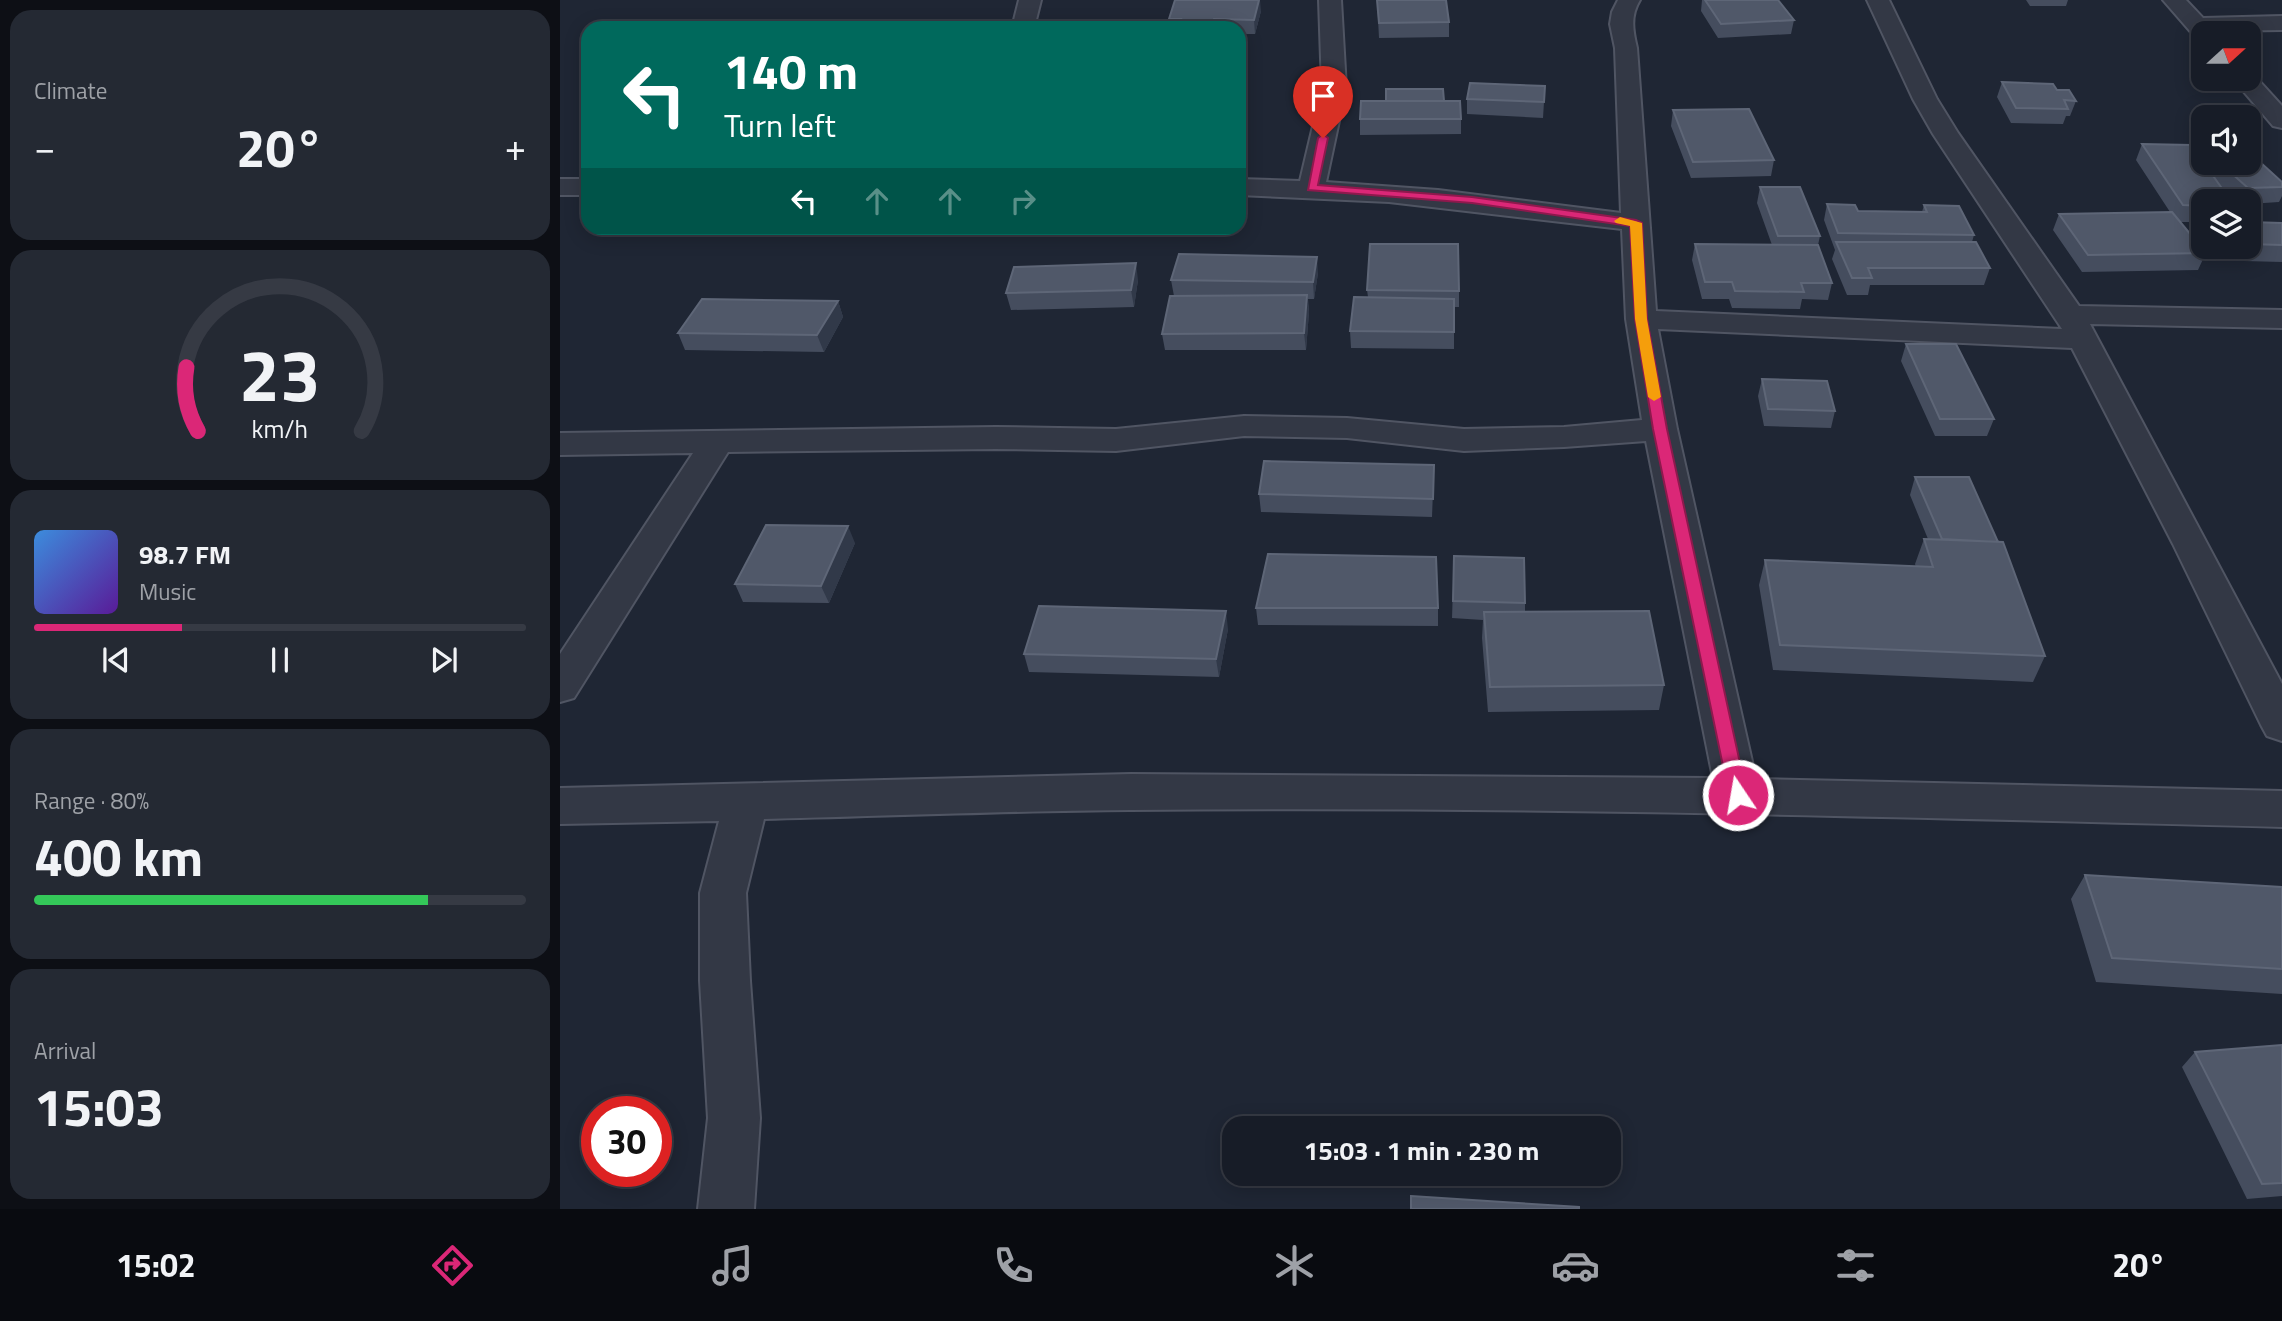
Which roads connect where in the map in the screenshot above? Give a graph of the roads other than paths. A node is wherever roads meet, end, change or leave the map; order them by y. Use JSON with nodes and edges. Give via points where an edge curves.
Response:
{"nodes":[{"id":1,"x":1030,"y":0,"type":"edge"},
{"id":2,"x":1330,"y":0,"type":"edge"},
{"id":3,"x":1629,"y":0,"type":"edge"},
{"id":4,"x":1878,"y":0,"type":"edge"},
{"id":5,"x":2174,"y":0,"type":"edge"},
{"id":6,"x":1025,"y":21,"type":"edge"},
{"id":7,"x":2193,"y":21,"type":"edge"},
{"id":8,"x":2282,"y":23,"type":"edge"},
{"id":9,"x":2261,"y":25,"type":"edge"},
{"id":10,"x":2256,"y":91,"type":"edge"},
{"id":11,"x":2282,"y":121,"type":"edge"},
{"id":12,"x":560,"y":187,"type":"edge"},
{"id":13,"x":581,"y":187,"type":"edge"},
{"id":14,"x":1246,"y":187,"type":"edge"},
{"id":15,"x":1312,"y":187,"type":"junction"},
{"id":16,"x":1636,"y":223,"type":"junction"},
{"id":17,"x":1641,"y":319,"type":"junction"},
{"id":18,"x":2282,"y":319,"type":"edge"},
{"id":19,"x":2075,"y":327,"type":"junction"},
{"id":20,"x":1660,"y":429,"type":"junction"},
{"id":21,"x":717,"y":442,"type":"junction"},
{"id":22,"x":560,"y":444,"type":"edge"},
{"id":23,"x":560,"y":687,"type":"edge"},
{"id":24,"x":2282,"y":726,"type":"edge"},
{"id":25,"x":1738,"y":795,"type":"junction"},
{"id":26,"x":746,"y":804,"type":"junction"},
{"id":27,"x":560,"y":806,"type":"edge"},
{"id":28,"x":2282,"y":809,"type":"edge"},
{"id":29,"x":726,"y":1209,"type":"edge"}],
"edges":[{"from":1,"to":6,"type":"street"},
{"from":2,"to":15,"type":"street","via":[[1334,88]]},
{"from":3,"to":16,"type":"street","via":[[1620,25],[1626,48]]},
{"from":4,"to":19,"type":"street","via":[[1925,99]]},
{"from":5,"to":7,"type":"street"},
{"from":8,"to":9,"type":"street"},
{"from":10,"to":11,"type":"street"},
{"from":12,"to":13,"type":"street"},
{"from":14,"to":15,"type":"street"},
{"from":15,"to":16,"type":"street","via":[[1472,200]]},
{"from":16,"to":17,"type":"street"},
{"from":17,"to":19,"type":"street"},
{"from":17,"to":20,"type":"street"},
{"from":18,"to":19,"type":"street"},
{"from":19,"to":24,"type":"street"},
{"from":20,"to":21,"type":"street","via":[[1464,440],[1348,428],[1244,426],[1115,440]]},
{"from":20,"to":25,"type":"street"},
{"from":21,"to":22,"type":"street"},
{"from":21,"to":23,"type":"street"},
{"from":25,"to":26,"type":"street","via":[[1129,792]]},
{"from":25,"to":28,"type":"street"},
{"from":26,"to":27,"type":"street"},
{"from":26,"to":29,"type":"street","via":[[723,893],[734,1118]]}]}
